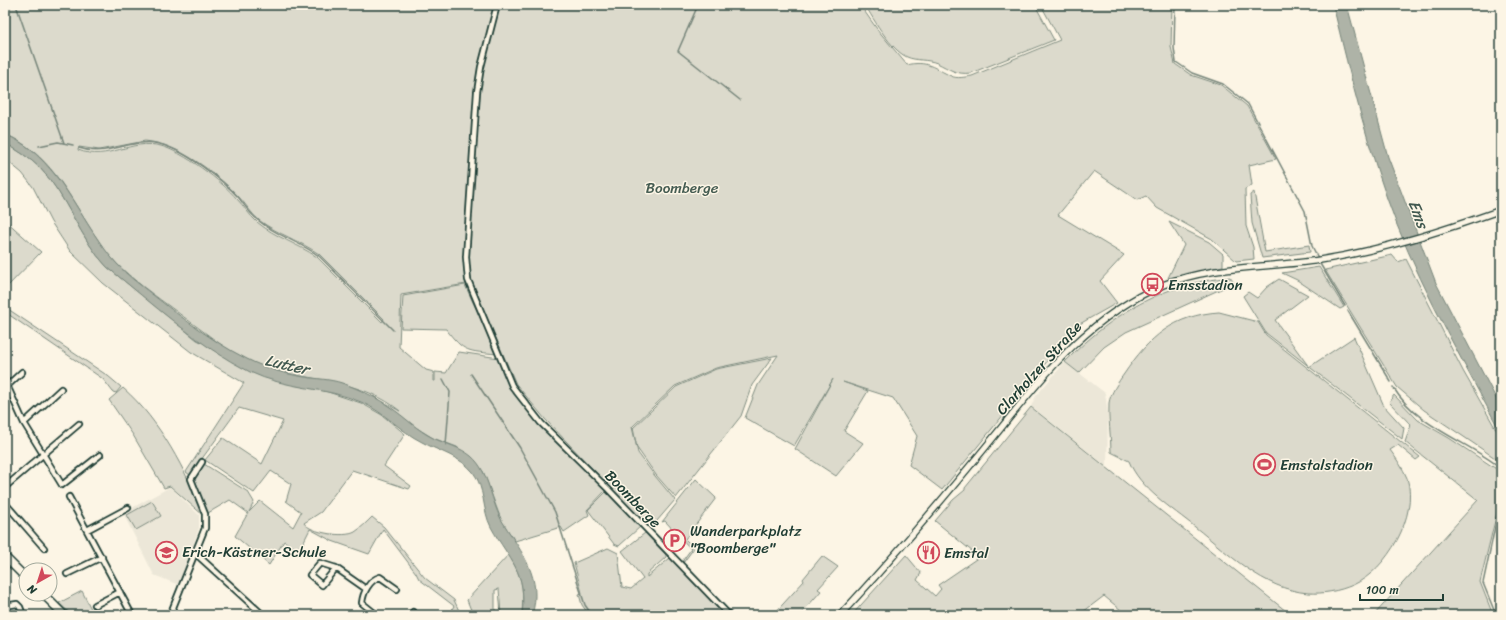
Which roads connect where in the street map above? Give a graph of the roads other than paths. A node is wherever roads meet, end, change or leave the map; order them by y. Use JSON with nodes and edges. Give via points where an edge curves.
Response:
{"nodes":[{"id":1,"x":497,"y":5,"type":"edge"},
{"id":2,"x":1500,"y":210,"type":"edge"},
{"id":3,"x":22,"y":372,"type":"dead end"},
{"id":4,"x":5,"y":381,"type":"edge"},
{"id":5,"x":7,"y":386,"type":"junction"},
{"id":6,"x":61,"y":389,"type":"dead end"},
{"id":7,"x":24,"y":424,"type":"junction"},
{"id":8,"x":79,"y":424,"type":"dead end"},
{"id":9,"x":43,"y":455,"type":"junction"},
{"id":10,"x":100,"y":455,"type":"dead end"},
{"id":11,"x":202,"y":462,"type":"dead end"},
{"id":12,"x":5,"y":487,"type":"edge"},
{"id":13,"x":69,"y":497,"type":"dead end"},
{"id":14,"x":5,"y":503,"type":"edge"},
{"id":15,"x":128,"y":508,"type":"dead end"},
{"id":16,"x":87,"y":530,"type":"junction"},
{"id":17,"x":44,"y":548,"type":"dead end"},
{"id":18,"x":195,"y":553,"type":"junction"},
{"id":19,"x":5,"y":557,"type":"edge"},
{"id":20,"x":102,"y":557,"type":"junction"},
{"id":21,"x":336,"y":568,"type":"junction"},
{"id":22,"x":18,"y":570,"type":"edge"},
{"id":23,"x":67,"y":574,"type":"dead end"},
{"id":24,"x":366,"y":589,"type":"junction"},
{"id":25,"x":397,"y":590,"type":"dead end"},
{"id":26,"x":120,"y":592,"type":"junction"},
{"id":27,"x":51,"y":602,"type":"edge"},
{"id":28,"x":5,"y":606,"type":"edge"},
{"id":29,"x":95,"y":606,"type":"dead end"},
{"id":30,"x":23,"y":615,"type":"edge"},
{"id":31,"x":64,"y":615,"type":"edge"},
{"id":32,"x":132,"y":615,"type":"edge"},
{"id":33,"x":170,"y":615,"type":"edge"},
{"id":34,"x":263,"y":615,"type":"edge"},
{"id":35,"x":377,"y":615,"type":"edge"},
{"id":36,"x":729,"y":615,"type":"edge"},
{"id":37,"x":840,"y":615,"type":"edge"}],
"edges":[{"from":1,"to":36,"type":"street","name":"Boomberge","via":[[477,92],[466,257],[468,280],[517,393],[541,423]]},
{"from":2,"to":37,"type":"street","name":"Clarholzer Straße","via":[[1398,244],[1323,259],[1234,269],[1178,280],[1129,301],[1081,336],[1057,362],[926,519]]},
{"from":3,"to":5,"type":"street"},
{"from":4,"to":5,"type":"street"},
{"from":5,"to":7,"type":"street"},
{"from":6,"to":7,"type":"street"},
{"from":7,"to":9,"type":"street"},
{"from":8,"to":9,"type":"street"},
{"from":9,"to":10,"type":"street","via":[[62,485]]},
{"from":9,"to":12,"type":"street"},
{"from":11,"to":18,"type":"street","via":[[191,479],[205,514],[205,528]]},
{"from":13,"to":16,"type":"street"},
{"from":14,"to":17,"type":"street"},
{"from":15,"to":16,"type":"street"},
{"from":16,"to":20,"type":"street"},
{"from":18,"to":33,"type":"street"},
{"from":18,"to":34,"type":"street"},
{"from":19,"to":22,"type":"main road"},
{"from":20,"to":23,"type":"street"},
{"from":20,"to":26,"type":"street"},
{"from":21,"to":21,"type":"street","via":[[322,585],[310,575],[320,563]]},
{"from":21,"to":24,"type":"street"},
{"from":24,"to":25,"type":"street","via":[[374,579],[380,577]]},
{"from":24,"to":35,"type":"street","via":[[362,604]]},
{"from":26,"to":29,"type":"street"},
{"from":26,"to":32,"type":"street"},
{"from":27,"to":31,"type":"main road"},
{"from":28,"to":30,"type":"street","via":[[17,604]]}]}
